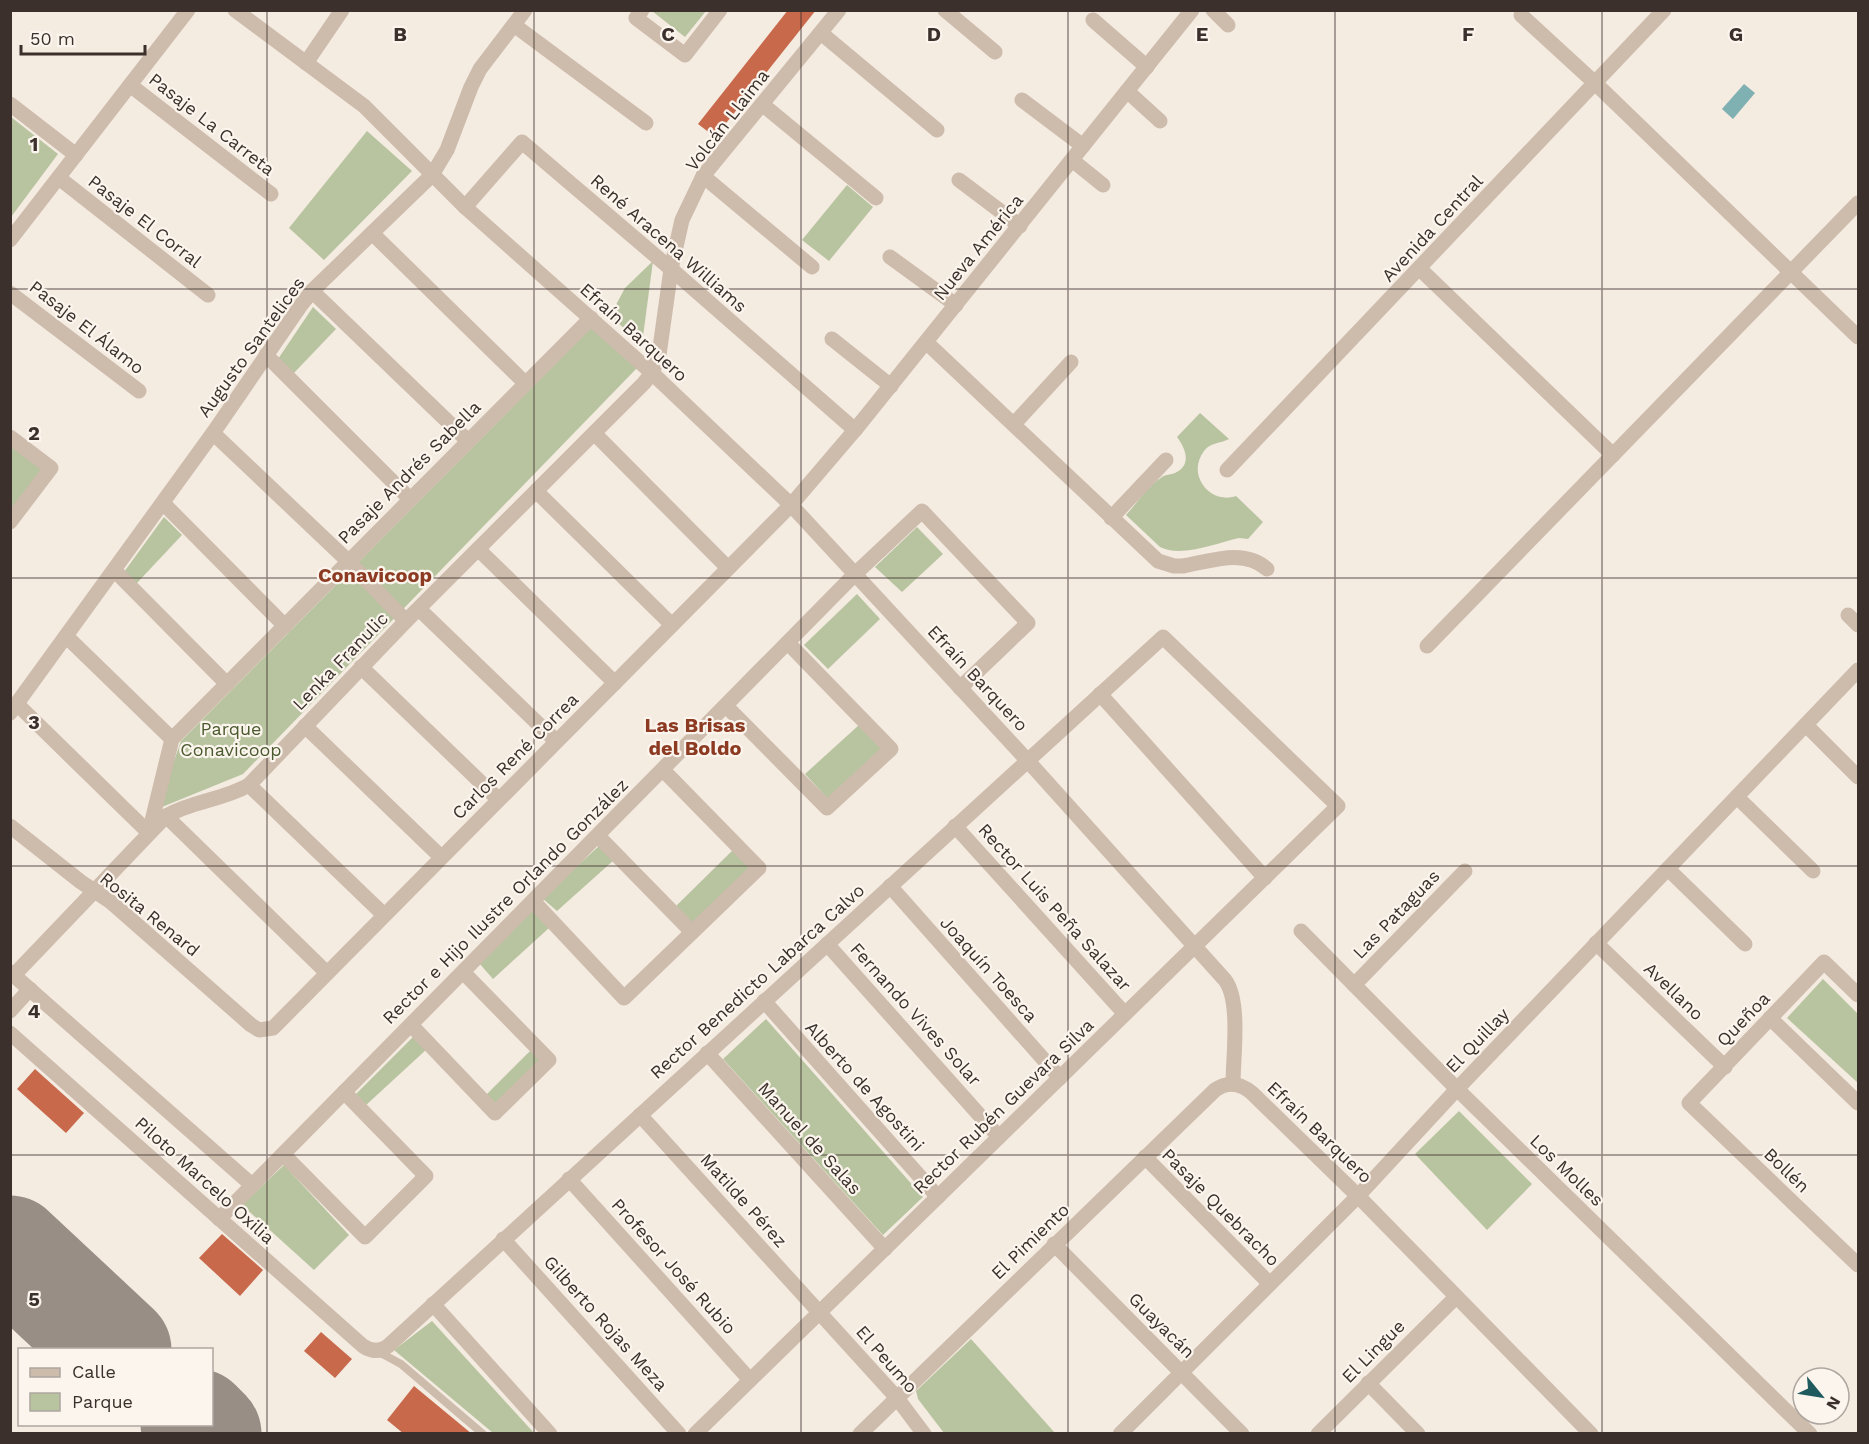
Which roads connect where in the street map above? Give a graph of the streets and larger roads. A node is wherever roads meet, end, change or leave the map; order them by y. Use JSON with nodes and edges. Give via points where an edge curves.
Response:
{"nodes":[{"id":1,"x":188,"y":10,"type":"edge"},
{"id":2,"x":236,"y":10,"type":"edge"},
{"id":3,"x":342,"y":10,"type":"edge"},
{"id":4,"x":525,"y":10,"type":"edge"},
{"id":5,"x":642,"y":10,"type":"edge"},
{"id":6,"x":720,"y":10,"type":"edge"},
{"id":7,"x":839,"y":10,"type":"edge"},
{"id":8,"x":945,"y":10,"type":"edge"},
{"id":9,"x":1192,"y":10,"type":"edge"},
{"id":10,"x":1213,"y":10,"type":"edge"},
{"id":11,"x":1664,"y":10,"type":"edge"},
{"id":12,"x":1521,"y":15,"type":"dead end"},
{"id":13,"x":1092,"y":20,"type":"dead end"},
{"id":14,"x":514,"y":25,"type":"junction"},
{"id":15,"x":1228,"y":25,"type":"dead end"},
{"id":16,"x":820,"y":33,"type":"junction"},
{"id":17,"x":995,"y":52,"type":"dead end"},
{"id":18,"x":306,"y":63,"type":"junction"},
{"id":19,"x":1147,"y":67,"type":"junction"},
{"id":20,"x":1595,"y":83,"type":"junction"},
{"id":21,"x":130,"y":86,"type":"junction"},
{"id":22,"x":1128,"y":91,"type":"junction"},
{"id":23,"x":1022,"y":100,"type":"dead end"},
{"id":24,"x":10,"y":104,"type":"edge"},
{"id":25,"x":762,"y":104,"type":"junction"},
{"id":26,"x":1160,"y":121,"type":"dead end"},
{"id":27,"x":646,"y":123,"type":"dead end"},
{"id":28,"x":937,"y":130,"type":"dead end"},
{"id":29,"x":1083,"y":147,"type":"junction"},
{"id":30,"x":76,"y":155,"type":"junction"},
{"id":31,"x":1072,"y":160,"type":"junction"},
{"id":32,"x":432,"y":175,"type":"junction"},
{"id":33,"x":703,"y":176,"type":"junction"},
{"id":34,"x":59,"y":178,"type":"junction"},
{"id":35,"x":959,"y":180,"type":"dead end"},
{"id":36,"x":1103,"y":185,"type":"dead end"},
{"id":37,"x":271,"y":194,"type":"dead end"},
{"id":38,"x":876,"y":198,"type":"dead end"},
{"id":39,"x":1858,"y":203,"type":"edge"},
{"id":40,"x":465,"y":207,"type":"junction"},
{"id":41,"x":1020,"y":226,"type":"junction"},
{"id":42,"x":372,"y":233,"type":"junction"},
{"id":43,"x":10,"y":240,"type":"edge"},
{"id":44,"x":890,"y":257,"type":"dead end"},
{"id":45,"x":812,"y":267,"type":"dead end"},
{"id":46,"x":671,"y":269,"type":"junction"},
{"id":47,"x":1420,"y":269,"type":"junction"},
{"id":48,"x":1791,"y":272,"type":"junction"},
{"id":49,"x":312,"y":291,"type":"junction"},
{"id":50,"x":10,"y":293,"type":"edge"},
{"id":51,"x":208,"y":296,"type":"dead end"},
{"id":52,"x":956,"y":305,"type":"junction"},
{"id":53,"x":591,"y":318,"type":"junction"},
{"id":54,"x":1858,"y":337,"type":"edge"},
{"id":55,"x":832,"y":339,"type":"dead end"},
{"id":56,"x":926,"y":342,"type":"junction"},
{"id":57,"x":266,"y":355,"type":"junction"},
{"id":58,"x":1071,"y":362,"type":"dead end"},
{"id":59,"x":652,"y":373,"type":"junction"},
{"id":60,"x":525,"y":382,"type":"junction"},
{"id":61,"x":891,"y":386,"type":"junction"},
{"id":62,"x":139,"y":391,"type":"dead end"},
{"id":63,"x":1014,"y":424,"type":"junction"},
{"id":64,"x":855,"y":430,"type":"junction"},
{"id":65,"x":213,"y":433,"type":"junction"},
{"id":66,"x":594,"y":433,"type":"junction"},
{"id":67,"x":10,"y":437,"type":"edge"},
{"id":68,"x":468,"y":441,"type":"junction"},
{"id":69,"x":1613,"y":455,"type":"junction"},
{"id":70,"x":1166,"y":460,"type":"dead end"},
{"id":71,"x":1227,"y":470,"type":"dead end"},
{"id":72,"x":536,"y":491,"type":"junction"},
{"id":73,"x":410,"y":499,"type":"junction"},
{"id":74,"x":163,"y":503,"type":"junction"},
{"id":75,"x":791,"y":505,"type":"junction"},
{"id":76,"x":1111,"y":518,"type":"junction"},
{"id":77,"x":10,"y":522,"type":"edge"},
{"id":78,"x":478,"y":550,"type":"junction"},
{"id":79,"x":348,"y":561,"type":"junction"},
{"id":80,"x":728,"y":568,"type":"junction"},
{"id":81,"x":1267,"y":569,"type":"dead end"},
{"id":82,"x":114,"y":570,"type":"junction"},
{"id":83,"x":855,"y":574,"type":"junction"},
{"id":84,"x":419,"y":609,"type":"junction"},
{"id":85,"x":406,"y":621,"type":"junction"},
{"id":86,"x":672,"y":625,"type":"junction"},
{"id":87,"x":285,"y":626,"type":"junction"},
{"id":88,"x":66,"y":636,"type":"junction"},
{"id":89,"x":788,"y":643,"type":"junction"},
{"id":90,"x":1427,"y":646,"type":"dead end"},
{"id":91,"x":361,"y":667,"type":"junction"},
{"id":92,"x":1858,"y":670,"type":"edge"},
{"id":93,"x":615,"y":683,"type":"junction"},
{"id":94,"x":227,"y":684,"type":"junction"},
{"id":95,"x":960,"y":688,"type":"junction"},
{"id":96,"x":1100,"y":694,"type":"junction"},
{"id":97,"x":726,"y":706,"type":"junction"},
{"id":98,"x":14,"y":709,"type":"edge"},
{"id":99,"x":305,"y":726,"type":"junction"},
{"id":100,"x":1806,"y":726,"type":"junction"},
{"id":101,"x":172,"y":739,"type":"junction"},
{"id":102,"x":556,"y":741,"type":"junction"},
{"id":103,"x":1028,"y":760,"type":"junction"},
{"id":104,"x":663,"y":770,"type":"junction"},
{"id":105,"x":1858,"y":777,"type":"edge"},
{"id":106,"x":249,"y":785,"type":"junction"},
{"id":107,"x":1737,"y":797,"type":"junction"},
{"id":108,"x":498,"y":799,"type":"junction"},
{"id":109,"x":1338,"y":806,"type":"joint"},
{"id":110,"x":166,"y":816,"type":"junction"},
{"id":111,"x":10,"y":826,"type":"edge"},
{"id":112,"x":955,"y":826,"type":"junction"},
{"id":113,"x":149,"y":833,"type":"junction"},
{"id":114,"x":598,"y":836,"type":"junction"},
{"id":115,"x":441,"y":857,"type":"junction"},
{"id":116,"x":1668,"y":869,"type":"junction"},
{"id":117,"x":1465,"y":871,"type":"dead end"},
{"id":118,"x":1813,"y":871,"type":"dead end"},
{"id":119,"x":1265,"y":878,"type":"junction"},
{"id":120,"x":890,"y":886,"type":"junction"},
{"id":121,"x":95,"y":892,"type":"junction"},
{"id":122,"x":532,"y":902,"type":"junction"},
{"id":123,"x":384,"y":915,"type":"junction"},
{"id":124,"x":1301,"y":931,"type":"dead end"},
{"id":125,"x":692,"y":932,"type":"junction"},
{"id":126,"x":1596,"y":943,"type":"junction"},
{"id":127,"x":827,"y":944,"type":"junction"},
{"id":128,"x":1745,"y":944,"type":"dead end"},
{"id":129,"x":1196,"y":946,"type":"junction"},
{"id":130,"x":463,"y":972,"type":"junction"},
{"id":131,"x":12,"y":973,"type":"edge"},
{"id":132,"x":327,"y":973,"type":"junction"},
{"id":133,"x":1354,"y":985,"type":"junction"},
{"id":134,"x":30,"y":989,"type":"junction"},
{"id":135,"x":1858,"y":995,"type":"edge"},
{"id":136,"x":764,"y":1001,"type":"junction"},
{"id":137,"x":10,"y":1011,"type":"edge"},
{"id":138,"x":1125,"y":1014,"type":"junction"},
{"id":139,"x":1770,"y":1018,"type":"junction"},
{"id":140,"x":411,"y":1025,"type":"junction"},
{"id":141,"x":264,"y":1030,"type":"joint"},
{"id":142,"x":10,"y":1033,"type":"edge"},
{"id":143,"x":707,"y":1053,"type":"junction"},
{"id":144,"x":1725,"y":1066,"type":"junction"},
{"id":145,"x":1060,"y":1078,"type":"junction"},
{"id":146,"x":1233,"y":1084,"type":"junction"},
{"id":147,"x":1457,"y":1089,"type":"junction"},
{"id":148,"x":345,"y":1092,"type":"junction"},
{"id":149,"x":1689,"y":1103,"type":"joint"},
{"id":150,"x":1858,"y":1103,"type":"edge"},
{"id":151,"x":640,"y":1115,"type":"junction"},
{"id":152,"x":999,"y":1137,"type":"junction"},
{"id":153,"x":283,"y":1154,"type":"junction"},
{"id":154,"x":1145,"y":1157,"type":"junction"},
{"id":155,"x":569,"y":1179,"type":"junction"},
{"id":156,"x":252,"y":1185,"type":"junction"},
{"id":157,"x":938,"y":1197,"type":"junction"},
{"id":158,"x":1358,"y":1197,"type":"junction"},
{"id":159,"x":219,"y":1219,"type":"junction"},
{"id":160,"x":503,"y":1239,"type":"junction"},
{"id":161,"x":1054,"y":1244,"type":"junction"},
{"id":162,"x":885,"y":1249,"type":"junction"},
{"id":163,"x":1858,"y":1265,"type":"edge"},
{"id":164,"x":1270,"y":1284,"type":"junction"},
{"id":165,"x":1456,"y":1297,"type":"junction"},
{"id":166,"x":433,"y":1304,"type":"junction"},
{"id":167,"x":819,"y":1312,"type":"junction"},
{"id":168,"x":377,"y":1351,"type":"joint"},
{"id":169,"x":1181,"y":1372,"type":"junction"},
{"id":170,"x":750,"y":1380,"type":"junction"},
{"id":171,"x":1368,"y":1383,"type":"junction"},
{"id":172,"x":897,"y":1398,"type":"junction"},
{"id":173,"x":550,"y":1434,"type":"edge"},
{"id":174,"x":679,"y":1434,"type":"edge"},
{"id":175,"x":695,"y":1434,"type":"edge"},
{"id":176,"x":860,"y":1434,"type":"edge"},
{"id":177,"x":924,"y":1434,"type":"edge"},
{"id":178,"x":1120,"y":1434,"type":"edge"},
{"id":179,"x":1242,"y":1434,"type":"edge"},
{"id":180,"x":1318,"y":1434,"type":"edge"},
{"id":181,"x":1418,"y":1434,"type":"edge"},
{"id":182,"x":1591,"y":1434,"type":"edge"},
{"id":183,"x":1809,"y":1434,"type":"edge"}],
"edges":[{"from":1,"to":21,"type":"street"},
{"from":2,"to":18,"type":"street","name":"Efraín Barquero"},
{"from":3,"to":18,"type":"street"},
{"from":4,"to":14,"type":"street","name":"Augusto Santelices"},
{"from":5,"to":6,"type":"street","via":[[636,18],[685,55]]},
{"from":7,"to":16,"type":"street","name":"Volcán Llaima"},
{"from":8,"to":17,"type":"street"},
{"from":9,"to":19,"type":"street","name":"Nueva América"},
{"from":10,"to":15,"type":"street"},
{"from":11,"to":20,"type":"street","name":"Avenida Central"},
{"from":12,"to":20,"type":"street"},
{"from":13,"to":19,"type":"street"},
{"from":14,"to":27,"type":"street"},
{"from":14,"to":32,"type":"street","name":"Augusto Santelices","via":[[476,78],[447,150]]},
{"from":16,"to":25,"type":"street","name":"Volcán Llaima"},
{"from":16,"to":28,"type":"street"},
{"from":18,"to":32,"type":"street","name":"Efraín Barquero","via":[[364,106]]},
{"from":19,"to":22,"type":"street","name":"Nueva América"},
{"from":20,"to":47,"type":"street","name":"Avenida Central"},
{"from":20,"to":48,"type":"street"},
{"from":21,"to":30,"type":"street"},
{"from":21,"to":37,"type":"street","name":"Pasaje La Carreta"},
{"from":22,"to":26,"type":"street"},
{"from":22,"to":29,"type":"street","name":"Nueva América"},
{"from":23,"to":29,"type":"street"},
{"from":24,"to":30,"type":"street"},
{"from":25,"to":33,"type":"street","name":"Volcán Llaima"},
{"from":25,"to":38,"type":"street"},
{"from":29,"to":31,"type":"street","name":"Nueva América"},
{"from":30,"to":34,"type":"street"},
{"from":31,"to":36,"type":"street"},
{"from":31,"to":41,"type":"street","name":"Nueva América"},
{"from":32,"to":40,"type":"street","name":"Efraín Barquero"},
{"from":32,"to":42,"type":"street","name":"Augusto Santelices"},
{"from":33,"to":45,"type":"street"},
{"from":33,"to":46,"type":"street","name":"Volcán Llaima","via":[[682,220]]},
{"from":34,"to":43,"type":"street"},
{"from":34,"to":51,"type":"street","name":"Pasaje El Corral"},
{"from":35,"to":41,"type":"street"},
{"from":39,"to":48,"type":"street"},
{"from":40,"to":46,"type":"street","name":"René Aracena Williams","via":[[522,142]]},
{"from":40,"to":53,"type":"street","name":"Efraín Barquero"},
{"from":41,"to":52,"type":"street","name":"Nueva América"},
{"from":42,"to":49,"type":"street","name":"Augusto Santelices"},
{"from":42,"to":60,"type":"street"},
{"from":44,"to":52,"type":"street"},
{"from":46,"to":59,"type":"street","name":"Volcán Llaima"},
{"from":46,"to":64,"type":"street","name":"René Aracena Williams"},
{"from":47,"to":69,"type":"street"},
{"from":47,"to":71,"type":"street","name":"Avenida Central"},
{"from":48,"to":54,"type":"street"},
{"from":48,"to":69,"type":"street"},
{"from":49,"to":57,"type":"street","name":"Augusto Santelices"},
{"from":49,"to":68,"type":"street"},
{"from":50,"to":62,"type":"street","name":"Pasaje El Álamo"},
{"from":52,"to":56,"type":"street","name":"Nueva América"},
{"from":53,"to":59,"type":"street","name":"Efraín Barquero"},
{"from":53,"to":60,"type":"street","name":"Pasaje Andrés Sabella"},
{"from":55,"to":61,"type":"street"},
{"from":56,"to":61,"type":"street","name":"Nueva América"},
{"from":56,"to":63,"type":"street"},
{"from":57,"to":65,"type":"street","name":"Augusto Santelices"},
{"from":57,"to":73,"type":"street"},
{"from":58,"to":63,"type":"street"},
{"from":59,"to":66,"type":"street","name":"Lenka Franulic"},
{"from":59,"to":75,"type":"street","name":"Efraín Barquero"},
{"from":60,"to":68,"type":"street","name":"Pasaje Andrés Sabella"},
{"from":61,"to":64,"type":"street","name":"Nueva América"},
{"from":63,"to":76,"type":"street"},
{"from":64,"to":75,"type":"street","name":"Nueva América"},
{"from":65,"to":74,"type":"street","name":"Augusto Santelices"},
{"from":65,"to":79,"type":"street"},
{"from":66,"to":72,"type":"street","name":"Lenka Franulic"},
{"from":66,"to":80,"type":"street"},
{"from":67,"to":77,"type":"street","via":[[51,468]]},
{"from":68,"to":73,"type":"street","name":"Pasaje Andrés Sabella"},
{"from":69,"to":90,"type":"street"},
{"from":70,"to":76,"type":"street"},
{"from":72,"to":78,"type":"street","name":"Lenka Franulic"},
{"from":72,"to":86,"type":"street"},
{"from":73,"to":79,"type":"street","name":"Pasaje Andrés Sabella"},
{"from":74,"to":82,"type":"street","name":"Augusto Santelices"},
{"from":74,"to":87,"type":"street"},
{"from":75,"to":80,"type":"street","name":"Carlos René Correa"},
{"from":75,"to":83,"type":"street","name":"Efraín Barquero"},
{"from":76,"to":81,"type":"street","via":[[1152,557],[1165,564],[1183,566],[1242,557],[1256,560]]},
{"from":78,"to":84,"type":"street","name":"Lenka Franulic"},
{"from":78,"to":93,"type":"street"},
{"from":79,"to":85,"type":"street"},
{"from":79,"to":87,"type":"street","name":"Pasaje Andrés Sabella"},
{"from":80,"to":86,"type":"street","name":"Carlos René Correa"},
{"from":82,"to":88,"type":"street","name":"Augusto Santelices"},
{"from":82,"to":94,"type":"street"},
{"from":83,"to":89,"type":"street","name":"Rector e Hijo Ilustre Orlando González"},
{"from":83,"to":95,"type":"street","name":"Efraín Barquero"},
{"from":83,"to":95,"type":"street","name":"Rector e Hijo Ilustre Orlando González","via":[[922,511],[1028,623]]},
{"from":84,"to":85,"type":"street","name":"Lenka Franulic"},
{"from":84,"to":102,"type":"street"},
{"from":85,"to":91,"type":"street","name":"Lenka Franulic"},
{"from":86,"to":93,"type":"street","name":"Carlos René Correa"},
{"from":87,"to":94,"type":"street","name":"Pasaje Andrés Sabella"},
{"from":88,"to":98,"type":"street","name":"Augusto Santelices"},
{"from":88,"to":101,"type":"street"},
{"from":89,"to":97,"type":"street","name":"Rector e Hijo Ilustre Orlando González"},
{"from":89,"to":97,"type":"street","via":[[891,749],[827,808]]},
{"from":91,"to":99,"type":"street","name":"Lenka Franulic"},
{"from":91,"to":108,"type":"street"},
{"from":92,"to":100,"type":"street","name":"El Quillay"},
{"from":93,"to":102,"type":"street","name":"Carlos René Correa"},
{"from":94,"to":101,"type":"street","name":"Pasaje Andrés Sabella"},
{"from":95,"to":103,"type":"street","name":"Efraín Barquero"},
{"from":96,"to":103,"type":"street","name":"Rector Benedicto Labarca Calvo"},
{"from":96,"to":109,"type":"street","name":"Rector Benedicto Labarca Calvo","via":[[1163,637]]},
{"from":96,"to":119,"type":"street"},
{"from":97,"to":104,"type":"street","name":"Rector e Hijo Ilustre Orlando González"},
{"from":98,"to":113,"type":"street"},
{"from":99,"to":106,"type":"street","name":"Lenka Franulic"},
{"from":99,"to":115,"type":"street"},
{"from":100,"to":105,"type":"street"},
{"from":100,"to":107,"type":"street","name":"El Quillay"},
{"from":101,"to":113,"type":"street"},
{"from":102,"to":108,"type":"street","name":"Carlos René Correa"},
{"from":103,"to":112,"type":"street","name":"Rector Benedicto Labarca Calvo"},
{"from":103,"to":129,"type":"street","name":"Efraín Barquero"},
{"from":104,"to":114,"type":"street","name":"Rector e Hijo Ilustre Orlando González"},
{"from":104,"to":125,"type":"street","via":[[759,867]]},
{"from":106,"to":110,"type":"street","name":"Lenka Franulic"},
{"from":106,"to":123,"type":"street"},
{"from":107,"to":116,"type":"street","name":"El Quillay"},
{"from":107,"to":118,"type":"street"},
{"from":108,"to":115,"type":"street","name":"Carlos René Correa"},
{"from":109,"to":119,"type":"street","name":"Rector Rubén Guevara Silva"},
{"from":110,"to":113,"type":"street","name":"Lenka Franulic"},
{"from":110,"to":132,"type":"street"},
{"from":111,"to":121,"type":"street","name":"Rosita Renard"},
{"from":112,"to":120,"type":"street","name":"Rector Benedicto Labarca Calvo"},
{"from":112,"to":138,"type":"street","name":"Rector Luis Peña Salazar"},
{"from":113,"to":121,"type":"street","name":"Lenka Franulic"},
{"from":114,"to":122,"type":"street","name":"Rector e Hijo Ilustre Orlando González"},
{"from":114,"to":125,"type":"street"},
{"from":115,"to":123,"type":"street","name":"Carlos René Correa"},
{"from":116,"to":126,"type":"street","name":"El Quillay"},
{"from":116,"to":128,"type":"street"},
{"from":117,"to":133,"type":"street","name":"Las Pataguas"},
{"from":119,"to":129,"type":"street","name":"Rector Rubén Guevara Silva"},
{"from":120,"to":127,"type":"street","name":"Rector Benedicto Labarca Calvo"},
{"from":120,"to":145,"type":"street","name":"Joaquín Toesca"},
{"from":121,"to":131,"type":"street","name":"Lenka Franulic"},
{"from":121,"to":141,"type":"street","name":"Rosita Renard","via":[[251,1026]]},
{"from":122,"to":125,"type":"street","via":[[624,998]]},
{"from":122,"to":130,"type":"street","name":"Rector e Hijo Ilustre Orlando González"},
{"from":123,"to":132,"type":"street","name":"Carlos René Correa"},
{"from":124,"to":133,"type":"street","name":"Los Molles"},
{"from":126,"to":144,"type":"street","name":"Avellano"},
{"from":126,"to":147,"type":"street","name":"El Quillay"},
{"from":127,"to":136,"type":"street","name":"Rector Benedicto Labarca Calvo"},
{"from":127,"to":152,"type":"street","name":"Fernando Vives Solar"},
{"from":129,"to":138,"type":"street","name":"Rector Rubén Guevara Silva"},
{"from":129,"to":146,"type":"street","name":"Efraín Barquero","via":[[1225,980],[1233,997]]},
{"from":130,"to":140,"type":"street","name":"Rector e Hijo Ilustre Orlando González"},
{"from":130,"to":140,"type":"street","via":[[549,1060],[495,1113]]},
{"from":131,"to":134,"type":"street","name":"Piloto Marcelo Oxilia"},
{"from":132,"to":141,"type":"street","name":"Carlos René Correa","via":[[276,1026]]},
{"from":133,"to":147,"type":"street","name":"Los Molles"},
{"from":134,"to":137,"type":"street"},
{"from":134,"to":156,"type":"street","name":"Piloto Marcelo Oxilia"},
{"from":135,"to":139,"type":"street","name":"Queñoa","via":[[1824,962]]},
{"from":136,"to":143,"type":"street","name":"Rector Benedicto Labarca Calvo"},
{"from":136,"to":157,"type":"street","name":"Alberto de Agostini"},
{"from":138,"to":145,"type":"street","name":"Rector Rubén Guevara Silva"},
{"from":139,"to":144,"type":"street","name":"Queñoa"},
{"from":139,"to":150,"type":"street"},
{"from":140,"to":148,"type":"street","name":"Rector e Hijo Ilustre Orlando González"},
{"from":142,"to":159,"type":"street","name":"Piloto Marcelo Oxilia"},
{"from":143,"to":151,"type":"street","name":"Rector Benedicto Labarca Calvo"},
{"from":143,"to":162,"type":"street","name":"Manuel de Salas"},
{"from":144,"to":149,"type":"street","name":"Queñoa"},
{"from":145,"to":152,"type":"street","name":"Rector Rubén Guevara Silva"},
{"from":146,"to":154,"type":"street","name":"El Pimiento","via":[[1215,1090]]},
{"from":146,"to":158,"type":"street","name":"Efraín Barquero","via":[[1252,1093]]},
{"from":147,"to":158,"type":"street","name":"El Quillay"},
{"from":147,"to":183,"type":"street","name":"Los Molles"},
{"from":148,"to":153,"type":"street","name":"Rector e Hijo Ilustre Orlando González"},
{"from":148,"to":153,"type":"street","via":[[426,1176],[365,1237]]},
{"from":149,"to":163,"type":"street","name":"Bollén"},
{"from":151,"to":155,"type":"street","name":"Rector Benedicto Labarca Calvo"},
{"from":151,"to":167,"type":"street","name":"Matilde Pérez"},
{"from":152,"to":157,"type":"street","name":"Rector Rubén Guevara Silva"},
{"from":153,"to":156,"type":"street","name":"Rector e Hijo Ilustre Orlando González"},
{"from":154,"to":161,"type":"street","name":"El Pimiento"},
{"from":154,"to":164,"type":"street","name":"Pasaje Quebracho"},
{"from":155,"to":160,"type":"street","name":"Rector Benedicto Labarca Calvo"},
{"from":155,"to":170,"type":"street","name":"Profesor José Rubio"},
{"from":156,"to":159,"type":"street","name":"Rector e Hijo Ilustre Orlando González"},
{"from":157,"to":162,"type":"street","name":"Rector Rubén Guevara Silva"},
{"from":158,"to":164,"type":"street","name":"El Quillay"},
{"from":158,"to":165,"type":"street","name":"Efraín Barquero"},
{"from":159,"to":168,"type":"street","name":"Piloto Marcelo Oxilia","via":[[363,1346]]},
{"from":160,"to":166,"type":"street","name":"Rector Benedicto Labarca Calvo"},
{"from":160,"to":174,"type":"street","name":"Gilberto Rojas Meza"},
{"from":161,"to":169,"type":"street","name":"Guayacán"},
{"from":161,"to":172,"type":"street","name":"El Pimiento"},
{"from":162,"to":167,"type":"street","name":"Rector Rubén Guevara Silva"},
{"from":164,"to":169,"type":"street","name":"El Quillay"},
{"from":165,"to":171,"type":"street","name":"El Lingue"},
{"from":165,"to":182,"type":"street","name":"Efraín Barquero"},
{"from":166,"to":168,"type":"street","name":"Rector Benedicto Labarca Calvo","via":[[388,1346]]},
{"from":166,"to":173,"type":"street"},
{"from":167,"to":170,"type":"street","name":"Rector Rubén Guevara Silva"},
{"from":167,"to":172,"type":"street","name":"El Peumo"},
{"from":169,"to":178,"type":"street","name":"El Quillay"},
{"from":169,"to":179,"type":"street","name":"Guayacán"},
{"from":170,"to":175,"type":"street","name":"Rector Rubén Guevara Silva"},
{"from":171,"to":180,"type":"street","name":"El Lingue"},
{"from":171,"to":181,"type":"street"},
{"from":172,"to":176,"type":"street","name":"El Pimiento"},
{"from":172,"to":177,"type":"street","name":"El Peumo"}]}
